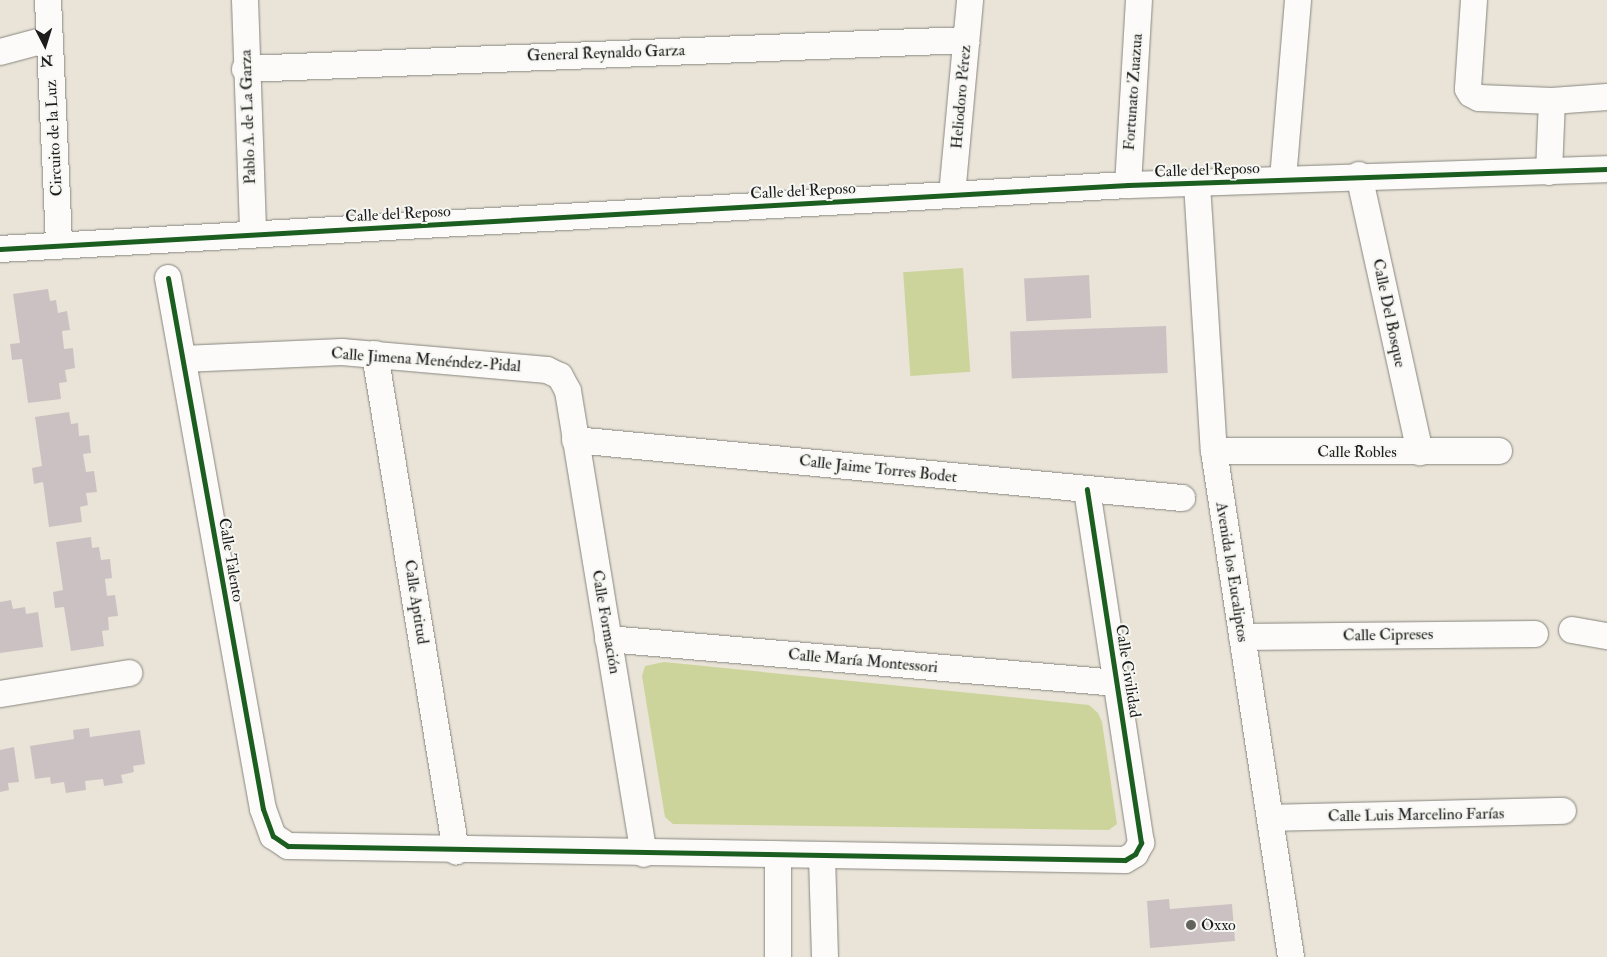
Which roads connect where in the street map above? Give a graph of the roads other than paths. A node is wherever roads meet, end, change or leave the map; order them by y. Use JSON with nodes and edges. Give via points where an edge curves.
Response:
{"nodes":[{"id":1,"x":48,"y":0,"type":"edge"},
{"id":2,"x":245,"y":0,"type":"edge"},
{"id":3,"x":970,"y":0,"type":"edge"},
{"id":4,"x":1139,"y":0,"type":"edge"},
{"id":5,"x":1298,"y":0,"type":"edge"},
{"id":6,"x":1474,"y":0,"type":"edge"},
{"id":7,"x":49,"y":39,"type":"junction"},
{"id":8,"x":966,"y":40,"type":"junction"},
{"id":9,"x":0,"y":52,"type":"edge"},
{"id":10,"x":245,"y":69,"type":"junction"},
{"id":11,"x":1607,"y":97,"type":"edge"},
{"id":12,"x":1552,"y":101,"type":"junction"},
{"id":13,"x":1607,"y":169,"type":"edge"},
{"id":14,"x":1549,"y":172,"type":"junction"},
{"id":15,"x":1359,"y":175,"type":"junction"},
{"id":16,"x":1283,"y":179,"type":"junction"},
{"id":17,"x":1197,"y":184,"type":"junction"},
{"id":18,"x":1128,"y":185,"type":"junction"},
{"id":19,"x":952,"y":195,"type":"junction"},
{"id":20,"x":253,"y":234,"type":"junction"},
{"id":21,"x":59,"y":245,"type":"junction"},
{"id":22,"x":0,"y":249,"type":"edge"},
{"id":23,"x":168,"y":278,"type":"dead end"},
{"id":24,"x":376,"y":354,"type":"junction"},
{"id":25,"x":183,"y":359,"type":"junction"},
{"id":26,"x":568,"y":391,"type":"joint"},
{"id":27,"x":575,"y":440,"type":"junction"},
{"id":28,"x":1499,"y":451,"type":"dead end"},
{"id":29,"x":1214,"y":452,"type":"junction"},
{"id":30,"x":1420,"y":452,"type":"junction"},
{"id":31,"x":1087,"y":489,"type":"junction"},
{"id":32,"x":1182,"y":498,"type":"dead end"},
{"id":33,"x":1572,"y":630,"type":"dead end"},
{"id":34,"x":1534,"y":634,"type":"dead end"},
{"id":35,"x":1607,"y":636,"type":"edge"},
{"id":36,"x":1242,"y":637,"type":"junction"},
{"id":37,"x":608,"y":639,"type":"junction"},
{"id":38,"x":129,"y":673,"type":"dead end"},
{"id":39,"x":1117,"y":683,"type":"junction"},
{"id":40,"x":0,"y":694,"type":"edge"},
{"id":41,"x":1563,"y":811,"type":"dead end"},
{"id":42,"x":1270,"y":818,"type":"junction"},
{"id":43,"x":456,"y":851,"type":"junction"},
{"id":44,"x":644,"y":854,"type":"junction"},
{"id":45,"x":778,"y":856,"type":"junction"},
{"id":46,"x":822,"y":856,"type":"junction"},
{"id":47,"x":778,"y":957,"type":"edge"},
{"id":48,"x":825,"y":957,"type":"edge"},
{"id":49,"x":1291,"y":957,"type":"edge"}],
"edges":[{"from":1,"to":7,"type":"street","name":"Circuito de la Luz"},
{"from":2,"to":10,"type":"street","name":"Pablo A. de La Garza"},
{"from":3,"to":8,"type":"street","name":"Heliodoro Pérez"},
{"from":4,"to":18,"type":"street","name":"Fortunato Zuazua"},
{"from":5,"to":16,"type":"street"},
{"from":6,"to":12,"type":"street","via":[[1468,89],[1479,98]]},
{"from":7,"to":9,"type":"street"},
{"from":7,"to":21,"type":"street","name":"Circuito de la Luz"},
{"from":8,"to":10,"type":"street","name":"General Reynaldo Garza"},
{"from":8,"to":19,"type":"street","name":"Heliodoro Pérez"},
{"from":10,"to":20,"type":"street","name":"Pablo A. de La Garza"},
{"from":11,"to":12,"type":"street"},
{"from":12,"to":14,"type":"street"},
{"from":13,"to":14,"type":"street","name":"Calle del Reposo"},
{"from":14,"to":15,"type":"street","name":"Calle del Reposo"},
{"from":15,"to":16,"type":"street","name":"Calle del Reposo"},
{"from":15,"to":30,"type":"street","name":"Calle Del Bosque"},
{"from":16,"to":17,"type":"street","name":"Calle del Reposo"},
{"from":17,"to":18,"type":"street","name":"Calle del Reposo"},
{"from":17,"to":29,"type":"street","name":"Avenida los Eucaliptos"},
{"from":18,"to":19,"type":"street","name":"Calle del Reposo"},
{"from":19,"to":20,"type":"street","name":"Calle del Reposo"},
{"from":20,"to":21,"type":"street","name":"Calle del Reposo"},
{"from":21,"to":22,"type":"street","name":"Calle del Reposo"},
{"from":23,"to":25,"type":"street","name":"Calle Talento"},
{"from":24,"to":25,"type":"street","name":"Calle Jimena Menéndez-Pidal","via":[[342,352]]},
{"from":24,"to":26,"type":"street","name":"Calle Jimena Menéndez-Pidal","via":[[547,370],[560,376]]},
{"from":24,"to":43,"type":"street","name":"Calle Aptitud"},
{"from":25,"to":43,"type":"street","name":"Calle Talento","via":[[268,827],[280,842],[316,848]]},
{"from":26,"to":27,"type":"street","name":"Calle Formación"},
{"from":27,"to":31,"type":"street","name":"Calle Jaime Torres Bodet"},
{"from":27,"to":37,"type":"street","name":"Calle Formación"},
{"from":28,"to":30,"type":"street","name":"Calle Robles"},
{"from":29,"to":30,"type":"street","name":"Calle Robles"},
{"from":29,"to":36,"type":"street","name":"Avenida los Eucaliptos"},
{"from":31,"to":32,"type":"street","name":"Calle Jaime Torres Bodet"},
{"from":31,"to":39,"type":"street","name":"Calle Civilidad"},
{"from":33,"to":35,"type":"street"},
{"from":34,"to":36,"type":"street","name":"Calle Cipreses"},
{"from":36,"to":42,"type":"street","name":"Avenida los Eucaliptos"},
{"from":37,"to":39,"type":"street","name":"Calle María Montessori"},
{"from":37,"to":44,"type":"street","name":"Calle Formación"},
{"from":38,"to":40,"type":"street"},
{"from":39,"to":46,"type":"street","name":"Calle Civilidad","via":[[1142,843],[1135,854],[1118,861]]},
{"from":41,"to":42,"type":"street","name":"Calle Luis Marcelino Farías"},
{"from":42,"to":49,"type":"street","name":"Avenida los Eucaliptos"},
{"from":43,"to":44,"type":"street"},
{"from":44,"to":45,"type":"street"},
{"from":45,"to":46,"type":"street"},
{"from":45,"to":47,"type":"street"},
{"from":46,"to":48,"type":"street"}]}
